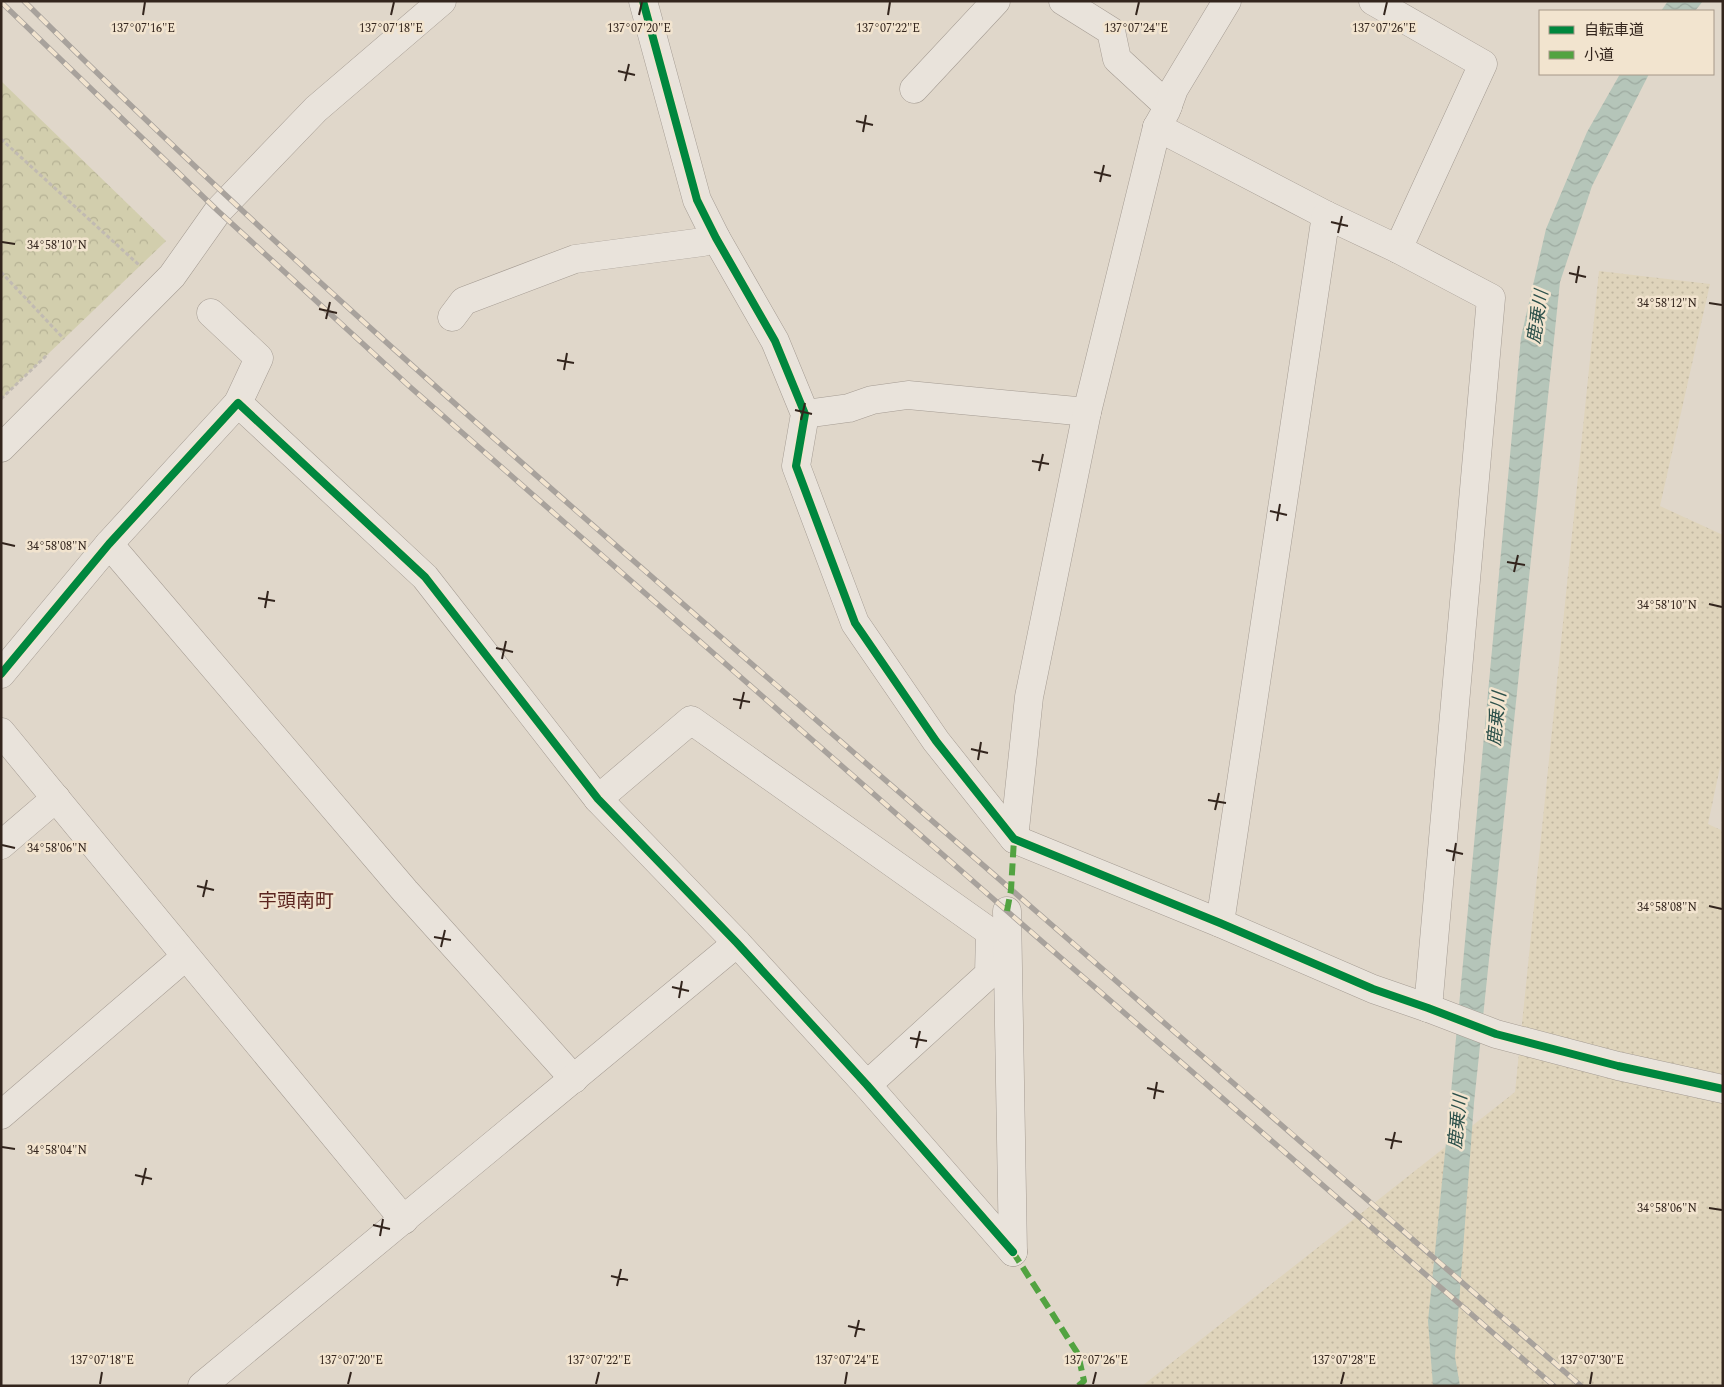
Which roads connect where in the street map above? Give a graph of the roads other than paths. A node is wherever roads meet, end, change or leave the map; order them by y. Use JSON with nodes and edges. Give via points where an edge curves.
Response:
{"nodes":[{"id":1,"x":442,"y":1,"type":"edge"},
{"id":2,"x":643,"y":1,"type":"edge"},
{"id":3,"x":996,"y":1,"type":"edge"},
{"id":4,"x":1063,"y":1,"type":"edge"},
{"id":5,"x":1227,"y":1,"type":"edge"},
{"id":6,"x":1373,"y":1,"type":"edge"},
{"id":7,"x":914,"y":89,"type":"dead end"},
{"id":8,"x":1162,"y":116,"type":"junction"},
{"id":9,"x":1326,"y":215,"type":"junction"},
{"id":10,"x":716,"y":238,"type":"junction"},
{"id":11,"x":1398,"y":249,"type":"junction"},
{"id":12,"x":211,"y":313,"type":"dead end"},
{"id":13,"x":452,"y":318,"type":"dead end"},
{"id":14,"x":238,"y":403,"type":"junction"},
{"id":15,"x":1087,"y":412,"type":"junction"},
{"id":16,"x":805,"y":414,"type":"junction"},
{"id":17,"x":1,"y":448,"type":"edge"},
{"id":18,"x":109,"y":544,"type":"junction"},
{"id":19,"x":1,"y":674,"type":"edge"},
{"id":20,"x":1,"y":732,"type":"edge"},
{"id":21,"x":56,"y":798,"type":"junction"},
{"id":22,"x":598,"y":799,"type":"junction"},
{"id":23,"x":1014,"y":839,"type":"junction"},
{"id":24,"x":1,"y":845,"type":"edge"},
{"id":25,"x":1008,"y":911,"type":"dead end"},
{"id":26,"x":1220,"y":923,"type":"junction"},
{"id":27,"x":737,"y":943,"type":"junction"},
{"id":28,"x":185,"y":957,"type":"junction"},
{"id":29,"x":1428,"y":1008,"type":"junction"},
{"id":30,"x":574,"y":1078,"type":"junction"},
{"id":31,"x":867,"y":1085,"type":"junction"},
{"id":32,"x":1723,"y":1089,"type":"edge"},
{"id":33,"x":1,"y":1115,"type":"edge"},
{"id":34,"x":404,"y":1220,"type":"junction"},
{"id":35,"x":202,"y":1386,"type":"edge"}],
"edges":[{"from":1,"to":17,"type":"street","via":[[316,109],[218,211],[172,276]]},
{"from":2,"to":10,"type":"street","via":[[697,200]]},
{"from":3,"to":7,"type":"street"},
{"from":4,"to":8,"type":"street","via":[[1111,31],[1117,59]]},
{"from":5,"to":8,"type":"street","via":[[1174,89]]},
{"from":6,"to":11,"type":"street","via":[[1483,64]]},
{"from":8,"to":9,"type":"street"},
{"from":8,"to":15,"type":"street"},
{"from":9,"to":11,"type":"street"},
{"from":9,"to":26,"type":"street"},
{"from":10,"to":13,"type":"street","via":[[575,259],[464,301]]},
{"from":10,"to":16,"type":"street","via":[[774,341]]},
{"from":11,"to":29,"type":"street","via":[[1491,298]]},
{"from":12,"to":14,"type":"street","via":[[259,358]]},
{"from":14,"to":18,"type":"street"},
{"from":14,"to":22,"type":"street","via":[[425,577]]},
{"from":15,"to":16,"type":"street","via":[[908,395]]},
{"from":15,"to":23,"type":"street","via":[[1029,697]]},
{"from":16,"to":23,"type":"street","via":[[796,466],[854,623],[936,741]]},
{"from":18,"to":19,"type":"street"},
{"from":18,"to":30,"type":"street","via":[[405,891]]},
{"from":20,"to":21,"type":"street"},
{"from":21,"to":24,"type":"street"},
{"from":21,"to":28,"type":"street"},
{"from":22,"to":27,"type":"street"},
{"from":22,"to":31,"type":"street","via":[[691,720],[990,932],[989,974]]},
{"from":23,"to":26,"type":"street"},
{"from":25,"to":31,"type":"street","via":[[1013,1252]]},
{"from":26,"to":29,"type":"street","via":[[1373,989]]},
{"from":27,"to":30,"type":"street"},
{"from":27,"to":31,"type":"street"},
{"from":28,"to":33,"type":"street"},
{"from":28,"to":34,"type":"street"},
{"from":29,"to":32,"type":"street","via":[[1496,1034]]},
{"from":30,"to":34,"type":"street"},
{"from":34,"to":35,"type":"street"}]}
